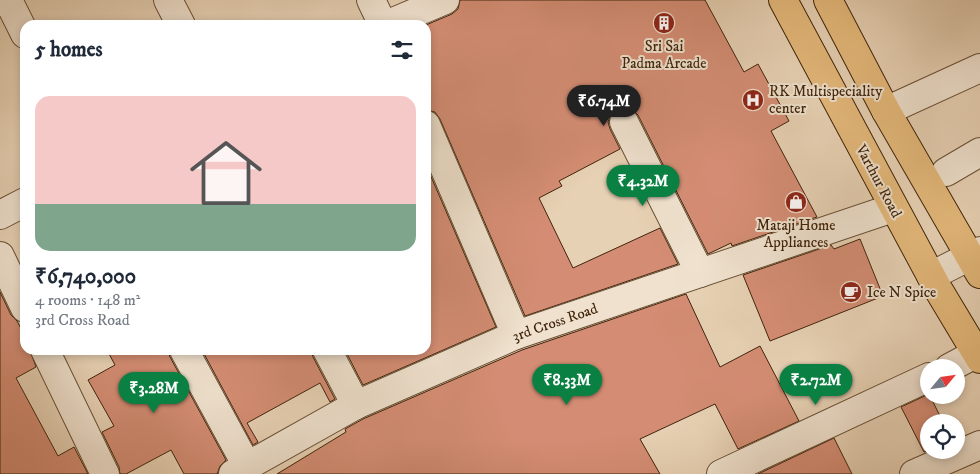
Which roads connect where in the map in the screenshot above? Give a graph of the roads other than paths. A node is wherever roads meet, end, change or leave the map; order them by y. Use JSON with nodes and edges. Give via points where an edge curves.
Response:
{"nodes":[{"id":1,"x":8,"y":0,"type":"edge"},
{"id":2,"x":168,"y":0,"type":"edge"},
{"id":3,"x":371,"y":0,"type":"edge"},
{"id":4,"x":445,"y":0,"type":"edge"},
{"id":5,"x":783,"y":0,"type":"edge"},
{"id":6,"x":828,"y":0,"type":"edge"},
{"id":7,"x":178,"y":20,"type":"edge"},
{"id":8,"x":382,"y":20,"type":"edge"},
{"id":9,"x":397,"y":20,"type":"edge"},
{"id":10,"x":20,"y":24,"type":"edge"},
{"id":11,"x":860,"y":62,"type":"junction"},
{"id":12,"x":980,"y":68,"type":"edge"},
{"id":13,"x":826,"y":80,"type":"junction"},
{"id":14,"x":886,"y":110,"type":"junction"},
{"id":15,"x":624,"y":122,"type":"dead end"},
{"id":16,"x":431,"y":137,"type":"edge"},
{"id":17,"x":980,"y":152,"type":"edge"},
{"id":18,"x":946,"y":172,"type":"dead end"},
{"id":19,"x":20,"y":205,"type":"edge"},
{"id":20,"x":893,"y":208,"type":"junction"},
{"id":21,"x":0,"y":215,"type":"edge"},
{"id":22,"x":0,"y":256,"type":"edge"},
{"id":23,"x":977,"y":263,"type":"edge"},
{"id":24,"x":700,"y":273,"type":"junction"},
{"id":25,"x":934,"y":283,"type":"junction"},
{"id":26,"x":20,"y":298,"type":"edge"},
{"id":27,"x":516,"y":335,"type":"junction"},
{"id":28,"x":47,"y":355,"type":"edge"},
{"id":29,"x":186,"y":355,"type":"edge"},
{"id":30,"x":329,"y":355,"type":"edge"},
{"id":31,"x":978,"y":356,"type":"edge"},
{"id":32,"x":965,"y":361,"type":"edge"},
{"id":33,"x":920,"y":381,"type":"edge"},
{"id":34,"x":356,"y":405,"type":"junction"},
{"id":35,"x":980,"y":445,"type":"edge"},
{"id":36,"x":240,"y":470,"type":"edge"},
{"id":37,"x":105,"y":474,"type":"edge"},
{"id":38,"x":721,"y":474,"type":"edge"},
{"id":39,"x":914,"y":474,"type":"edge"}],
"edges":[{"from":1,"to":10,"type":"street"},
{"from":2,"to":7,"type":"street"},
{"from":3,"to":8,"type":"street"},
{"from":4,"to":9,"type":"street"},
{"from":5,"to":13,"type":"main road","name":"Varthur Road"},
{"from":6,"to":11,"type":"main road"},
{"from":11,"to":13,"type":"main road"},
{"from":11,"to":14,"type":"main road"},
{"from":12,"to":14,"type":"street"},
{"from":13,"to":20,"type":"main road","name":"Varthur Road"},
{"from":14,"to":23,"type":"main road"},
{"from":15,"to":24,"type":"street"},
{"from":16,"to":27,"type":"street"},
{"from":17,"to":18,"type":"street"},
{"from":19,"to":21,"type":"street"},
{"from":20,"to":24,"type":"street","name":"3rd Cross Road"},
{"from":20,"to":25,"type":"main road","name":"Varthur Road"},
{"from":22,"to":26,"type":"street"},
{"from":23,"to":25,"type":"street"},
{"from":24,"to":27,"type":"street","name":"3rd Cross Road"},
{"from":25,"to":31,"type":"main road","name":"Varthur Road"},
{"from":27,"to":34,"type":"street","name":"3rd Cross Road"},
{"from":28,"to":37,"type":"street"},
{"from":29,"to":36,"type":"street"},
{"from":30,"to":34,"type":"street"},
{"from":31,"to":32,"type":"street"},
{"from":33,"to":38,"type":"street"},
{"from":34,"to":36,"type":"street","name":"3rd Cross Road"},
{"from":35,"to":39,"type":"street"}]}
